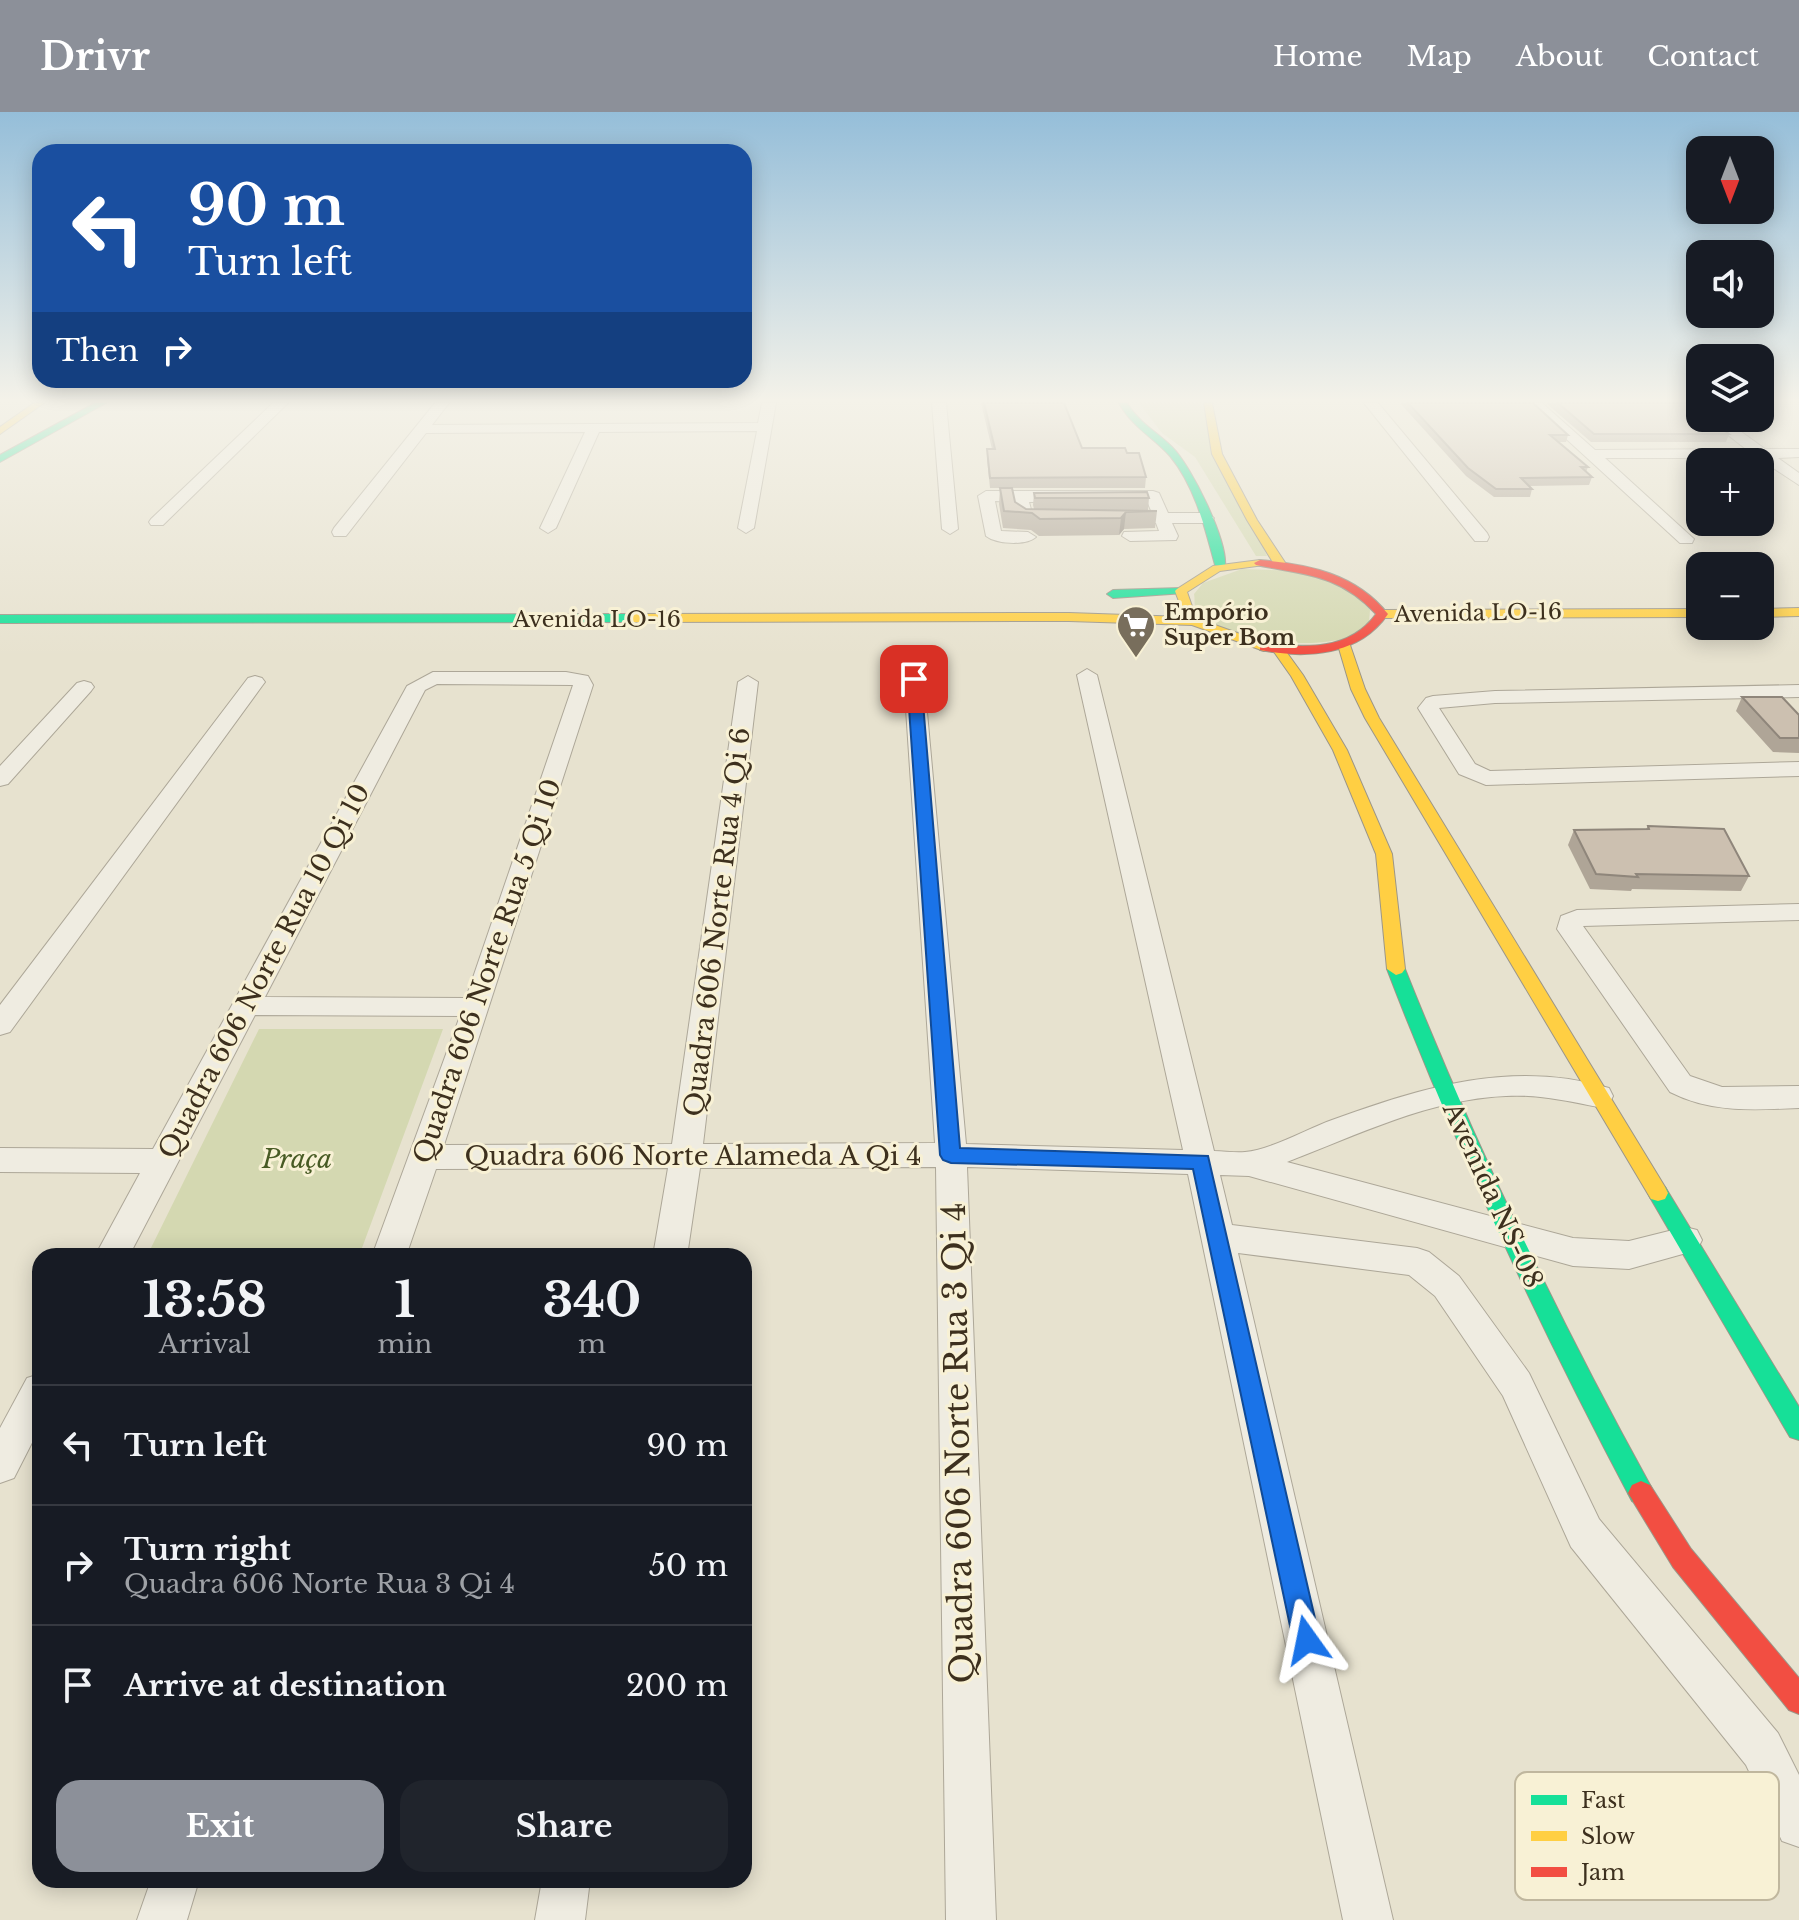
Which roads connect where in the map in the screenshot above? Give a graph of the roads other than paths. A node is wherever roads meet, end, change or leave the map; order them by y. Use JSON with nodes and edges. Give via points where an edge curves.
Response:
{"nodes":[{"id":1,"x":193,"y":487,"type":"edge"},
{"id":2,"x":375,"y":487,"type":"edge"},
{"id":3,"x":567,"y":487,"type":"edge"},
{"id":4,"x":754,"y":487,"type":"edge"},
{"id":5,"x":946,"y":487,"type":"edge"},
{"id":6,"x":1190,"y":487,"type":"edge"},
{"id":7,"x":1235,"y":487,"type":"edge"},
{"id":8,"x":1440,"y":487,"type":"edge"},
{"id":9,"x":1627,"y":487,"type":"edge"},
{"id":10,"x":1020,"y":497,"type":"junction"},
{"id":11,"x":1025,"y":518,"type":"junction"},
{"id":12,"x":1162,"y":518,"type":"junction"},
{"id":13,"x":1206,"y":518,"type":"junction"},
{"id":14,"x":157,"y":522,"type":"dead end"},
{"id":15,"x":548,"y":528,"type":"dead end"},
{"id":16,"x":746,"y":528,"type":"dead end"},
{"id":17,"x":950,"y":529,"type":"dead end"},
{"id":18,"x":340,"y":532,"type":"dead end"},
{"id":19,"x":1107,"y":536,"type":"edge"},
{"id":20,"x":1481,"y":537,"type":"dead end"},
{"id":21,"x":1686,"y":539,"type":"dead end"},
{"id":22,"x":1280,"y":564,"type":"junction"},
{"id":23,"x":1221,"y":565,"type":"junction"},
{"id":24,"x":1358,"y":588,"type":"junction"},
{"id":25,"x":1389,"y":590,"type":"dead end"},
{"id":26,"x":1181,"y":591,"type":"junction"},
{"id":27,"x":1088,"y":595,"type":"dead end"},
{"id":28,"x":1476,"y":595,"type":"dead end"},
{"id":29,"x":1575,"y":612,"type":"junction"},
{"id":30,"x":1799,"y":612,"type":"edge"},
{"id":31,"x":1686,"y":613,"type":"edge"},
{"id":32,"x":1774,"y":613,"type":"edge"},
{"id":33,"x":1382,"y":614,"type":"junction"},
{"id":34,"x":0,"y":619,"type":"edge"},
{"id":35,"x":1194,"y":621,"type":"junction"},
{"id":36,"x":1344,"y":645,"type":"junction"},
{"id":37,"x":1278,"y":649,"type":"junction"},
{"id":38,"x":1087,"y":675,"type":"dead end"},
{"id":39,"x":914,"y":679,"type":"dead end"},
{"id":40,"x":255,"y":682,"type":"dead end"},
{"id":41,"x":748,"y":682,"type":"dead end"},
{"id":42,"x":417,"y":686,"type":"joint"},
{"id":43,"x":84,"y":687,"type":"dead end"},
{"id":44,"x":1799,"y":691,"type":"edge"},
{"id":45,"x":1799,"y":769,"type":"edge"},
{"id":46,"x":0,"y":779,"type":"edge"},
{"id":47,"x":1799,"y":912,"type":"edge"},
{"id":48,"x":246,"y":1006,"type":"junction"},
{"id":49,"x":477,"y":1007,"type":"junction"},
{"id":50,"x":0,"y":1025,"type":"edge"},
{"id":51,"x":1445,"y":1094,"type":"junction"},
{"id":52,"x":1598,"y":1096,"type":"junction"},
{"id":53,"x":1799,"y":1097,"type":"edge"},
{"id":54,"x":951,"y":1155,"type":"junction"},
{"id":55,"x":686,"y":1156,"type":"junction"},
{"id":56,"x":424,"y":1157,"type":"junction"},
{"id":57,"x":0,"y":1160,"type":"edge"},
{"id":58,"x":163,"y":1161,"type":"junction"},
{"id":59,"x":1201,"y":1161,"type":"junction"},
{"id":60,"x":1249,"y":1164,"type":"junction"},
{"id":61,"x":1218,"y":1237,"type":"junction"},
{"id":62,"x":1513,"y":1238,"type":"junction"},
{"id":63,"x":1685,"y":1240,"type":"junction"},
{"id":64,"x":116,"y":1248,"type":"edge"},
{"id":65,"x":392,"y":1248,"type":"edge"},
{"id":66,"x":671,"y":1248,"type":"edge"},
{"id":67,"x":32,"y":1405,"type":"edge"},
{"id":68,"x":1799,"y":1429,"type":"edge"},
{"id":69,"x":0,"y":1465,"type":"edge"},
{"id":70,"x":1799,"y":1700,"type":"edge"},
{"id":71,"x":1773,"y":1772,"type":"edge"},
{"id":72,"x":1779,"y":1783,"type":"edge"},
{"id":73,"x":1799,"y":1824,"type":"edge"},
{"id":74,"x":172,"y":1888,"type":"edge"},
{"id":75,"x":565,"y":1888,"type":"edge"},
{"id":76,"x":162,"y":1920,"type":"edge"},
{"id":77,"x":560,"y":1920,"type":"edge"},
{"id":78,"x":971,"y":1920,"type":"edge"},
{"id":79,"x":1368,"y":1920,"type":"edge"}],
"edges":[{"from":1,"to":14,"type":"street"},
{"from":2,"to":18,"type":"street"},
{"from":3,"to":15,"type":"street"},
{"from":4,"to":16,"type":"street"},
{"from":5,"to":17,"type":"street"},
{"from":6,"to":13,"type":"street"},
{"from":7,"to":22,"type":"street"},
{"from":8,"to":20,"type":"street"},
{"from":9,"to":21,"type":"street"},
{"from":10,"to":11,"type":"street"},
{"from":10,"to":11,"type":"street","via":[[986,496],[994,536],[1036,537]]},
{"from":10,"to":12,"type":"street","via":[[1153,496]]},
{"from":11,"to":12,"type":"street"},
{"from":12,"to":13,"type":"street"},
{"from":12,"to":19,"type":"street","via":[[1170,536]]},
{"from":13,"to":23,"type":"street"},
{"from":22,"to":23,"type":"street"},
{"from":22,"to":24,"type":"street"},
{"from":23,"to":26,"type":"street","via":[[1203,571]]},
{"from":24,"to":25,"type":"street","name":"Avenida LO-16"},
{"from":24,"to":33,"type":"street"},
{"from":26,"to":27,"type":"street"},
{"from":26,"to":35,"type":"street"},
{"from":28,"to":29,"type":"street","name":"Avenida LO-16"},
{"from":29,"to":31,"type":"street","name":"Avenida LO-16"},
{"from":29,"to":33,"type":"street","name":"Avenida LO-16"},
{"from":30,"to":32,"type":"street"},
{"from":33,"to":36,"type":"street","via":[[1367,636]]},
{"from":34,"to":35,"type":"street","name":"Avenida LO-16"},
{"from":35,"to":37,"type":"street","via":[[1250,644]]},
{"from":36,"to":37,"type":"street"},
{"from":36,"to":52,"type":"street","via":[[1372,718]]},
{"from":37,"to":51,"type":"street","name":"Avenida NS-08","via":[[1340,750],[1384,854],[1397,977]]},
{"from":38,"to":59,"type":"street"},
{"from":39,"to":54,"type":"street","name":"Quadra 606 Norte Rua 3 Qi 4"},
{"from":40,"to":50,"type":"street"},
{"from":41,"to":55,"type":"street","name":"Quadra 606 Norte Rua 4 Qi 6"},
{"from":42,"to":48,"type":"street","name":"Quadra 606 Norte Rua 10 Qi 10"},
{"from":42,"to":49,"type":"street","name":"Quadra 606 Norte Rua 5 Qi 10","via":[[433,678],[566,678],[583,685]]},
{"from":43,"to":46,"type":"street"},
{"from":44,"to":45,"type":"street","via":[[1495,697],[1433,702],[1428,708],[1467,769],[1486,778]]},
{"from":47,"to":53,"type":"street","via":[[1570,922],[1680,1084],[1700,1096]]},
{"from":48,"to":49,"type":"street"},
{"from":48,"to":58,"type":"street","name":"Quadra 606 Norte Rua 10 Qi 10"},
{"from":49,"to":56,"type":"street","name":"Quadra 606 Norte Rua 5 Qi 10"},
{"from":51,"to":52,"type":"street","via":[[1497,1086]]},
{"from":51,"to":60,"type":"street"},
{"from":51,"to":62,"type":"street","name":"Avenida NS-08"},
{"from":52,"to":63,"type":"street"},
{"from":54,"to":55,"type":"street","name":"Quadra 606 Norte Alameda A Qi 4"},
{"from":54,"to":59,"type":"street","name":"Quadra 606 Norte Alameda A Qi 4"},
{"from":54,"to":78,"type":"street","name":"Quadra 606 Norte Rua 3 Qi 4"},
{"from":55,"to":56,"type":"street","name":"Quadra 606 Norte Alameda A Qi 4"},
{"from":55,"to":66,"type":"street","name":"Quadra 606 Norte Rua 4 Qi 6"},
{"from":56,"to":65,"type":"street","name":"Quadra 606 Norte Rua 5 Qi 10"},
{"from":57,"to":58,"type":"street"},
{"from":58,"to":64,"type":"street","name":"Quadra 606 Norte Rua 10 Qi 10"},
{"from":59,"to":60,"type":"street","name":"Quadra 606 Norte Alameda A Qi 4"},
{"from":59,"to":61,"type":"street"},
{"from":60,"to":62,"type":"street"},
{"from":61,"to":71,"type":"street","via":[[1417,1262],[1447,1286],[1516,1385],[1585,1533],[1762,1749]]},
{"from":61,"to":79,"type":"street"},
{"from":62,"to":63,"type":"street","via":[[1573,1252],[1629,1255]]},
{"from":62,"to":70,"type":"street","name":"Avenida NS-08","via":[[1636,1485],[1682,1558]]},
{"from":63,"to":68,"type":"street"},
{"from":67,"to":69,"type":"street"},
{"from":72,"to":73,"type":"street"},
{"from":74,"to":76,"type":"street"},
{"from":75,"to":77,"type":"street"}]}
